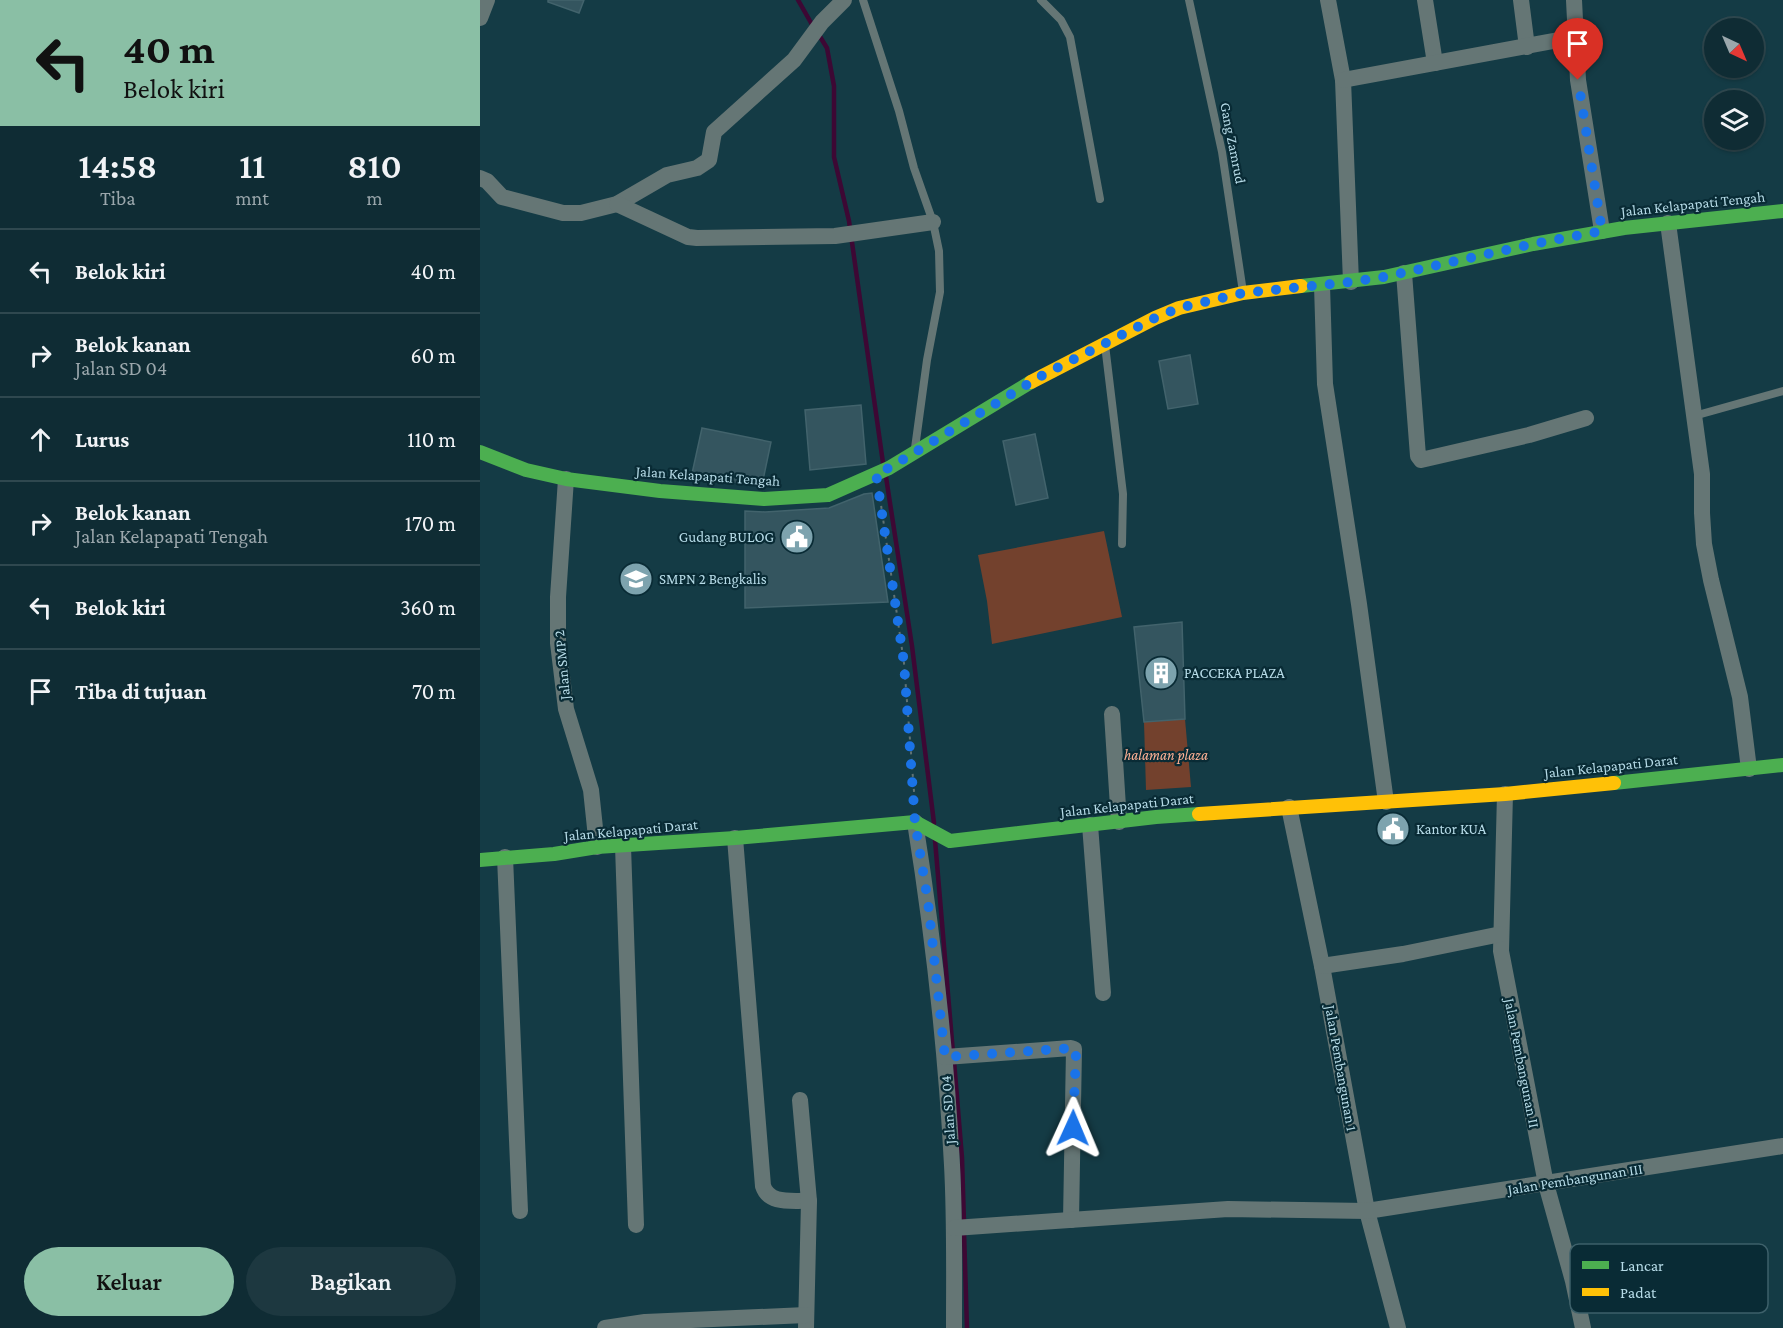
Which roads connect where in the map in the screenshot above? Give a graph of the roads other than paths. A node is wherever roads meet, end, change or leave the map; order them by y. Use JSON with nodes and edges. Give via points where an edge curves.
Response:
{"nodes":[{"id":1,"x":487,"y":0,"type":"edge"},
{"id":2,"x":844,"y":0,"type":"edge"},
{"id":3,"x":863,"y":0,"type":"edge"},
{"id":4,"x":1041,"y":0,"type":"edge"},
{"id":5,"x":1189,"y":0,"type":"edge"},
{"id":6,"x":1328,"y":0,"type":"edge"},
{"id":7,"x":1425,"y":0,"type":"edge"},
{"id":8,"x":1521,"y":0,"type":"edge"},
{"id":9,"x":1574,"y":0,"type":"edge"},
{"id":10,"x":480,"y":18,"type":"edge"},
{"id":11,"x":1575,"y":37,"type":"junction"},
{"id":12,"x":1527,"y":46,"type":"junction"},
{"id":13,"x":1435,"y":63,"type":"junction"},
{"id":14,"x":1343,"y":80,"type":"junction"},
{"id":15,"x":480,"y":178,"type":"edge"},
{"id":16,"x":1100,"y":198,"type":"dead end"},
{"id":17,"x":617,"y":204,"type":"junction"},
{"id":18,"x":1783,"y":211,"type":"edge"},
{"id":19,"x":933,"y":222,"type":"junction"},
{"id":20,"x":1668,"y":223,"type":"junction"},
{"id":21,"x":1602,"y":231,"type":"junction"},
{"id":22,"x":1404,"y":273,"type":"junction"},
{"id":23,"x":1351,"y":282,"type":"junction"},
{"id":24,"x":1322,"y":285,"type":"junction"},
{"id":25,"x":1243,"y":293,"type":"junction"},
{"id":26,"x":1104,"y":345,"type":"junction"},
{"id":27,"x":1783,"y":391,"type":"edge"},
{"id":28,"x":1694,"y":416,"type":"junction"},
{"id":29,"x":1586,"y":418,"type":"dead end"},
{"id":30,"x":480,"y":452,"type":"edge"},
{"id":31,"x":915,"y":452,"type":"junction"},
{"id":32,"x":566,"y":479,"type":"junction"},
{"id":33,"x":1122,"y":544,"type":"dead end"},
{"id":34,"x":1112,"y":714,"type":"dead end"},
{"id":35,"x":1783,"y":765,"type":"edge"},
{"id":36,"x":1749,"y":769,"type":"junction"},
{"id":37,"x":1505,"y":794,"type":"junction"},
{"id":38,"x":1386,"y":802,"type":"junction"},
{"id":39,"x":1289,"y":807,"type":"junction"},
{"id":40,"x":916,"y":822,"type":"junction"},
{"id":41,"x":1119,"y":822,"type":"junction"},
{"id":42,"x":1090,"y":825,"type":"junction"},
{"id":43,"x":735,"y":837,"type":"junction"},
{"id":44,"x":623,"y":846,"type":"junction"},
{"id":45,"x":597,"y":847,"type":"junction"},
{"id":46,"x":505,"y":858,"type":"junction"},
{"id":47,"x":480,"y":860,"type":"edge"},
{"id":48,"x":1500,"y":934,"type":"junction"},
{"id":49,"x":1322,"y":966,"type":"junction"},
{"id":50,"x":1103,"y":993,"type":"dead end"},
{"id":51,"x":950,"y":1056,"type":"junction"},
{"id":52,"x":800,"y":1100,"type":"dead end"},
{"id":53,"x":1783,"y":1146,"type":"edge"},
{"id":54,"x":1546,"y":1184,"type":"junction"},
{"id":55,"x":809,"y":1201,"type":"junction"},
{"id":56,"x":520,"y":1211,"type":"dead end"},
{"id":57,"x":1367,"y":1211,"type":"junction"},
{"id":58,"x":1071,"y":1220,"type":"junction"},
{"id":59,"x":636,"y":1225,"type":"dead end"},
{"id":60,"x":962,"y":1227,"type":"junction"},
{"id":61,"x":1570,"y":1270,"type":"edge"},
{"id":62,"x":1580,"y":1313,"type":"edge"},
{"id":63,"x":806,"y":1321,"type":"edge"},
{"id":64,"x":606,"y":1328,"type":"edge"},
{"id":65,"x":954,"y":1328,"type":"edge"},
{"id":66,"x":1398,"y":1328,"type":"edge"},
{"id":67,"x":1583,"y":1328,"type":"edge"}],
"edges":[{"from":1,"to":10,"type":"street"},
{"from":2,"to":17,"type":"street","via":[[794,60],[714,132],[710,157],[704,164],[667,176]]},
{"from":3,"to":19,"type":"lane"},
{"from":4,"to":16,"type":"lane","via":[[1071,37]]},
{"from":5,"to":25,"type":"lane","name":"Gang Zamrud","via":[[1222,152]]},
{"from":6,"to":14,"type":"street"},
{"from":7,"to":13,"type":"street"},
{"from":8,"to":12,"type":"street"},
{"from":9,"to":11,"type":"street"},
{"from":11,"to":12,"type":"street"},
{"from":11,"to":21,"type":"street"},
{"from":12,"to":13,"type":"street"},
{"from":13,"to":14,"type":"street"},
{"from":14,"to":23,"type":"street"},
{"from":15,"to":17,"type":"street","via":[[502,196],[563,213]]},
{"from":17,"to":19,"type":"street","via":[[688,237],[835,236]]},
{"from":18,"to":20,"type":"street","name":"Jalan Kelapapati Tengah"},
{"from":19,"to":31,"type":"lane","via":[[939,251],[940,292]]},
{"from":20,"to":21,"type":"street","name":"Jalan Kelapapati Tengah"},
{"from":20,"to":28,"type":"street"},
{"from":21,"to":22,"type":"street","name":"Jalan Kelapapati Tengah"},
{"from":22,"to":23,"type":"street","name":"Jalan Kelapapati Tengah"},
{"from":22,"to":29,"type":"street","via":[[1421,460]]},
{"from":23,"to":24,"type":"street","name":"Jalan Kelapapati Tengah"},
{"from":24,"to":25,"type":"street","name":"Jalan Kelapapati Tengah"},
{"from":24,"to":38,"type":"street","via":[[1325,384]]},
{"from":25,"to":26,"type":"street","name":"Jalan Kelapapati Tengah","via":[[1171,311]]},
{"from":26,"to":31,"type":"street","name":"Jalan Kelapapati Tengah","via":[[1043,375]]},
{"from":26,"to":33,"type":"lane","via":[[1124,494]]},
{"from":27,"to":28,"type":"lane"},
{"from":28,"to":36,"type":"street","via":[[1702,474],[1704,544],[1740,697]]},
{"from":30,"to":32,"type":"street","name":"Jalan Kelapapati Tengah","via":[[526,470]]},
{"from":31,"to":32,"type":"street","name":"Jalan Kelapapati Tengah","via":[[828,495],[776,499],[660,491]]},
{"from":32,"to":45,"type":"street","name":"Jalan SMP 2","via":[[558,643],[566,709],[591,790]]},
{"from":34,"to":41,"type":"street"},
{"from":35,"to":36,"type":"street","name":"Jalan Kelapapati Darat"},
{"from":36,"to":37,"type":"street","name":"Jalan Kelapapati Darat"},
{"from":37,"to":38,"type":"street","name":"Jalan Kelapapati Darat"},
{"from":37,"to":48,"type":"street","name":"Jalan Pembangunan II"},
{"from":38,"to":39,"type":"street","name":"Jalan Kelapapati Darat"},
{"from":39,"to":41,"type":"street","name":"Jalan Kelapapati Darat"},
{"from":39,"to":49,"type":"street","name":"Jalan Pembangunan 1"},
{"from":40,"to":42,"type":"street","name":"Jalan Kelapapati Darat","via":[[950,841]]},
{"from":40,"to":43,"type":"street","name":"Jalan Kelapapati Darat"},
{"from":40,"to":51,"type":"street","name":"Jalan SD 04"},
{"from":41,"to":42,"type":"street","name":"Jalan Kelapapati Darat"},
{"from":42,"to":50,"type":"street"},
{"from":43,"to":44,"type":"street","name":"Jalan Kelapapati Darat"},
{"from":43,"to":55,"type":"street","via":[[763,1186],[775,1200]]},
{"from":44,"to":45,"type":"street","name":"Jalan Kelapapati Darat"},
{"from":44,"to":59,"type":"street"},
{"from":45,"to":46,"type":"street","name":"Jalan Kelapapati Darat"},
{"from":46,"to":47,"type":"street","name":"Jalan Kelapapati Darat"},
{"from":46,"to":56,"type":"street"},
{"from":48,"to":49,"type":"street"},
{"from":48,"to":54,"type":"street","name":"Jalan Pembangunan II"},
{"from":49,"to":57,"type":"street","name":"Jalan Pembangunan 1"},
{"from":51,"to":58,"type":"street","via":[[1074,1049]]},
{"from":51,"to":60,"type":"street","name":"Jalan SD 04","via":[[952,1166]]},
{"from":52,"to":55,"type":"street"},
{"from":53,"to":54,"type":"street","name":"Jalan Pembangunan III"},
{"from":54,"to":57,"type":"street","name":"Jalan Pembangunan III"},
{"from":54,"to":61,"type":"street","name":"Jalan Pembangunan II"},
{"from":55,"to":63,"type":"street"},
{"from":57,"to":58,"type":"street","name":"Jalan Pembangunan III","via":[[1228,1209]]},
{"from":57,"to":66,"type":"street","name":"Jalan Pembangunan 1"},
{"from":58,"to":60,"type":"street","name":"Jalan Pembangunan III"},
{"from":60,"to":65,"type":"street","name":"Jalan SD 04"},
{"from":62,"to":67,"type":"street","name":"Jalan Pembangunan II"},
{"from":63,"to":64,"type":"street","via":[[645,1322]]}]}
